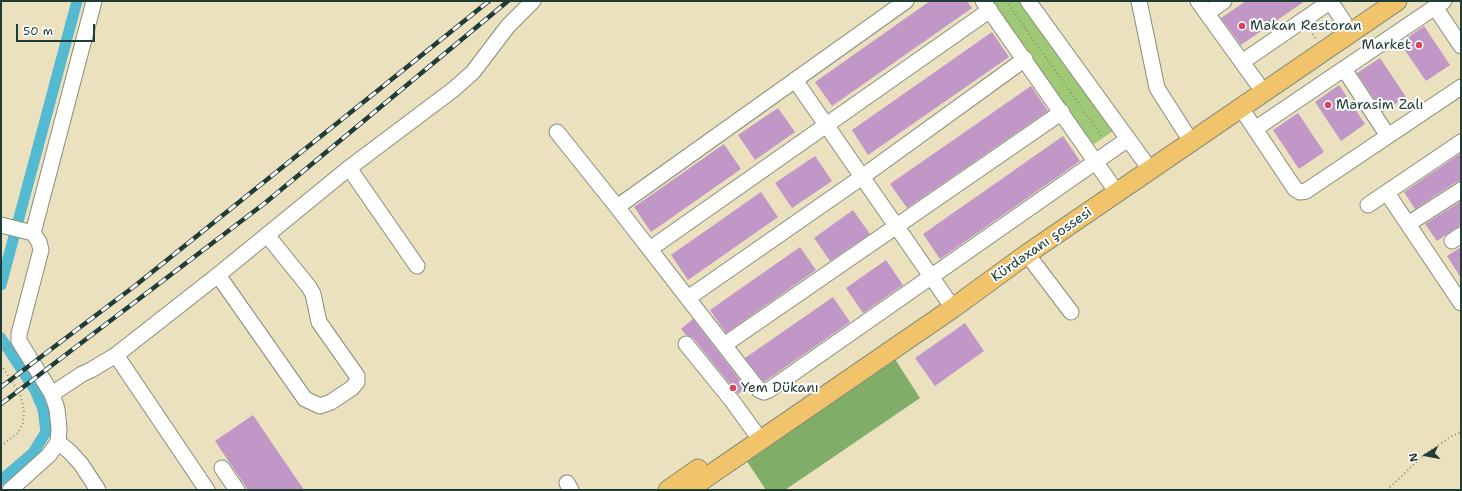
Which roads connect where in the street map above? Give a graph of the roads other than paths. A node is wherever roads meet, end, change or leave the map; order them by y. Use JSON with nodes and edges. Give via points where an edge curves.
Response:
{"nodes":[{"id":1,"x":94,"y":1,"type":"edge"},
{"id":2,"x":533,"y":1,"type":"edge"},
{"id":3,"x":906,"y":1,"type":"edge"},
{"id":4,"x":1028,"y":1,"type":"edge"},
{"id":5,"x":1139,"y":1,"type":"edge"},
{"id":6,"x":1198,"y":1,"type":"edge"},
{"id":7,"x":1224,"y":1,"type":"edge"},
{"id":8,"x":1331,"y":1,"type":"edge"},
{"id":9,"x":1375,"y":1,"type":"edge"},
{"id":10,"x":1397,"y":1,"type":"edge"},
{"id":11,"x":1440,"y":4,"type":"edge"},
{"id":12,"x":987,"y":5,"type":"edge"},
{"id":13,"x":1207,"y":14,"type":"junction"},
{"id":14,"x":1344,"y":22,"type":"junction"},
{"id":15,"x":1461,"y":46,"type":"edge"},
{"id":16,"x":1025,"y":59,"type":"junction"},
{"id":17,"x":1242,"y":62,"type":"junction"},
{"id":18,"x":1344,"y":69,"type":"junction"},
{"id":19,"x":795,"y":80,"type":"junction"},
{"id":20,"x":1257,"y":83,"type":"junction"},
{"id":21,"x":1461,"y":87,"type":"edge"},
{"id":22,"x":1241,"y":108,"type":"junction"},
{"id":23,"x":1062,"y":112,"type":"junction"},
{"id":24,"x":826,"y":126,"type":"junction"},
{"id":25,"x":1255,"y":129,"type":"junction"},
{"id":26,"x":556,"y":132,"type":"dead end"},
{"id":27,"x":1185,"y":132,"type":"junction"},
{"id":28,"x":1388,"y":136,"type":"junction"},
{"id":29,"x":1128,"y":139,"type":"junction"},
{"id":30,"x":1461,"y":142,"type":"edge"},
{"id":31,"x":1097,"y":161,"type":"junction"},
{"id":32,"x":1144,"y":161,"type":"junction"},
{"id":33,"x":348,"y":168,"type":"junction"},
{"id":34,"x":862,"y":177,"type":"junction"},
{"id":35,"x":1111,"y":184,"type":"junction"},
{"id":36,"x":1461,"y":190,"type":"edge"},
{"id":37,"x":1387,"y":193,"type":"junction"},
{"id":38,"x":1368,"y":205,"type":"dead end"},
{"id":39,"x":618,"y":207,"type":"junction"},
{"id":40,"x":1408,"y":224,"type":"junction"},
{"id":41,"x":4,"y":225,"type":"edge"},
{"id":42,"x":896,"y":227,"type":"junction"},
{"id":43,"x":33,"y":233,"type":"junction"},
{"id":44,"x":267,"y":235,"type":"junction"},
{"id":45,"x":650,"y":249,"type":"junction"},
{"id":46,"x":1027,"y":254,"type":"junction"},
{"id":47,"x":417,"y":266,"type":"dead end"},
{"id":48,"x":218,"y":275,"type":"junction"},
{"id":49,"x":932,"y":277,"type":"junction"},
{"id":50,"x":1457,"y":287,"type":"edge"},
{"id":51,"x":688,"y":298,"type":"junction"},
{"id":52,"x":950,"y":303,"type":"junction"},
{"id":53,"x":1461,"y":303,"type":"edge"},
{"id":54,"x":1071,"y":312,"type":"dead end"},
{"id":55,"x":686,"y":344,"type":"dead end"},
{"id":56,"x":724,"y":345,"type":"junction"},
{"id":57,"x":116,"y":355,"type":"junction"},
{"id":58,"x":52,"y":394,"type":"junction"},
{"id":59,"x":754,"y":431,"type":"junction"},
{"id":60,"x":58,"y":442,"type":"junction"},
{"id":61,"x":222,"y":468,"type":"dead end"},
{"id":62,"x":10,"y":490,"type":"edge"},
{"id":63,"x":98,"y":490,"type":"edge"},
{"id":64,"x":207,"y":490,"type":"edge"},
{"id":65,"x":237,"y":490,"type":"edge"},
{"id":66,"x":668,"y":490,"type":"edge"},
{"id":67,"x":688,"y":490,"type":"edge"}],
"edges":[{"from":1,"to":43,"type":"street"},
{"from":2,"to":33,"type":"street","via":[[508,26],[473,72]]},
{"from":3,"to":19,"type":"street"},
{"from":4,"to":29,"type":"street"},
{"from":5,"to":27,"type":"street","via":[[1157,88]]},
{"from":6,"to":13,"type":"street"},
{"from":7,"to":13,"type":"street"},
{"from":8,"to":14,"type":"street"},
{"from":8,"to":17,"type":"street"},
{"from":9,"to":14,"type":"main road","name":"Kürdəxanı şossesi"},
{"from":10,"to":22,"type":"main road","name":"Kürdəxanı şossesi"},
{"from":11,"to":15,"type":"street"},
{"from":11,"to":18,"type":"street"},
{"from":12,"to":16,"type":"street"},
{"from":12,"to":24,"type":"street"},
{"from":13,"to":17,"type":"street"},
{"from":14,"to":20,"type":"main road","name":"Kürdəxanı şossesi"},
{"from":16,"to":23,"type":"street"},
{"from":16,"to":34,"type":"street"},
{"from":17,"to":20,"type":"street"},
{"from":18,"to":25,"type":"street"},
{"from":18,"to":28,"type":"street"},
{"from":19,"to":24,"type":"street"},
{"from":19,"to":39,"type":"street"},
{"from":20,"to":27,"type":"main road","name":"Kürdəxanı şossesi"},
{"from":21,"to":28,"type":"street"},
{"from":22,"to":25,"type":"street"},
{"from":22,"to":46,"type":"main road","name":"Kürdəxanı şossesi"},
{"from":23,"to":31,"type":"street"},
{"from":23,"to":42,"type":"street"},
{"from":24,"to":34,"type":"street"},
{"from":24,"to":45,"type":"street"},
{"from":25,"to":28,"type":"street","via":[[1300,192],[1306,191]]},
{"from":26,"to":39,"type":"street"},
{"from":27,"to":32,"type":"main road","name":"Kürdəxanı şossesi"},
{"from":29,"to":31,"type":"street"},
{"from":29,"to":32,"type":"street"},
{"from":30,"to":37,"type":"street"},
{"from":31,"to":35,"type":"street"},
{"from":31,"to":49,"type":"street"},
{"from":32,"to":35,"type":"main road","name":"Kürdəxanı şossesi"},
{"from":33,"to":44,"type":"street"},
{"from":33,"to":47,"type":"street"},
{"from":34,"to":42,"type":"street"},
{"from":34,"to":51,"type":"street"},
{"from":35,"to":52,"type":"main road","name":"Kürdəxanı şossesi"},
{"from":36,"to":40,"type":"street"},
{"from":37,"to":38,"type":"street"},
{"from":37,"to":40,"type":"street"},
{"from":39,"to":45,"type":"street"},
{"from":40,"to":50,"type":"street"},
{"from":41,"to":43,"type":"street"},
{"from":42,"to":49,"type":"street"},
{"from":42,"to":56,"type":"street"},
{"from":43,"to":58,"type":"street","via":[[41,250],[19,341]]},
{"from":44,"to":48,"type":"street"},
{"from":44,"to":48,"type":"street","via":[[313,294],[319,322],[357,376],[357,382],[352,388],[320,406],[305,399]]},
{"from":45,"to":51,"type":"street"},
{"from":46,"to":52,"type":"main road","name":"Kürdəxanı şossesi"},
{"from":46,"to":54,"type":"street"},
{"from":48,"to":57,"type":"street"},
{"from":49,"to":52,"type":"street"},
{"from":49,"to":56,"type":"street","via":[[764,392],[758,390]]},
{"from":50,"to":53,"type":"street"},
{"from":51,"to":56,"type":"street"},
{"from":52,"to":59,"type":"main road","name":"Kürdəxanı şossesi"},
{"from":52,"to":67,"type":"main road","name":"Kürdəxanı şossesi"},
{"from":55,"to":59,"type":"street"},
{"from":57,"to":58,"type":"street"},
{"from":57,"to":64,"type":"street"},
{"from":58,"to":60,"type":"street","via":[[57,409]]},
{"from":59,"to":66,"type":"main road","name":"Kürdəxanı şossesi"},
{"from":60,"to":62,"type":"street","via":[[49,455]]},
{"from":60,"to":63,"type":"street","via":[[81,464]]},
{"from":61,"to":65,"type":"street"}]}
